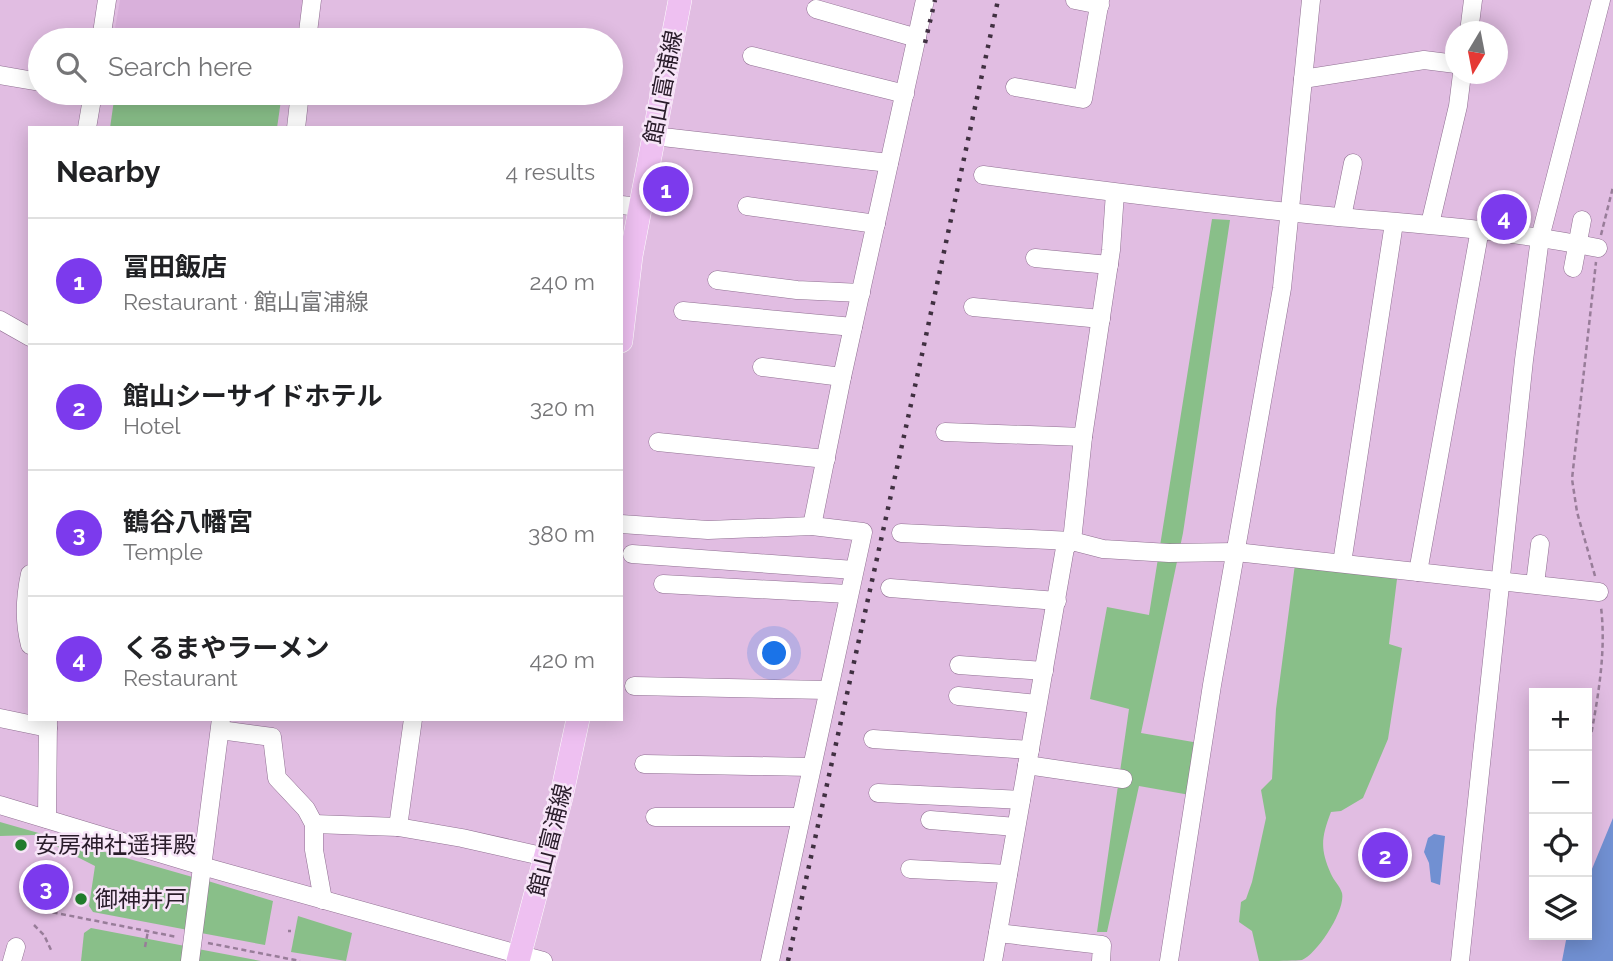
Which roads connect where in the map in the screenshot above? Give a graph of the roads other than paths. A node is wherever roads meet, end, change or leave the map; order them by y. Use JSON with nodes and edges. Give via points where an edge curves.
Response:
{"nodes":[{"id":1,"x":107,"y":0,"type":"edge"},
{"id":2,"x":312,"y":0,"type":"edge"},
{"id":3,"x":680,"y":0,"type":"edge"},
{"id":4,"x":925,"y":0,"type":"edge"},
{"id":5,"x":1075,"y":0,"type":"edge"},
{"id":6,"x":1311,"y":0,"type":"edge"},
{"id":7,"x":1473,"y":0,"type":"edge"},
{"id":8,"x":1601,"y":0,"type":"edge"},
{"id":9,"x":1100,"y":2,"type":"edge"},
{"id":10,"x":816,"y":9,"type":"dead end"},
{"id":11,"x":1470,"y":21,"type":"edge"},
{"id":12,"x":103,"y":28,"type":"edge"},
{"id":13,"x":308,"y":28,"type":"edge"},
{"id":14,"x":917,"y":38,"type":"junction"},
{"id":15,"x":752,"y":56,"type":"dead end"},
{"id":16,"x":1445,"y":63,"type":"edge"},
{"id":17,"x":0,"y":75,"type":"edge"},
{"id":18,"x":1303,"y":79,"type":"junction"},
{"id":19,"x":28,"y":80,"type":"edge"},
{"id":20,"x":1461,"y":84,"type":"edge"},
{"id":21,"x":1015,"y":87,"type":"dead end"},
{"id":22,"x":905,"y":94,"type":"junction"},
{"id":23,"x":91,"y":105,"type":"edge"},
{"id":24,"x":299,"y":105,"type":"edge"},
{"id":25,"x":87,"y":126,"type":"edge"},
{"id":26,"x":296,"y":126,"type":"edge"},
{"id":27,"x":654,"y":136,"type":"junction"},
{"id":28,"x":889,"y":163,"type":"junction"},
{"id":29,"x":1353,"y":163,"type":"dead end"},
{"id":30,"x":984,"y":175,"type":"dead end"},
{"id":31,"x":1115,"y":193,"type":"junction"},
{"id":32,"x":631,"y":206,"type":"edge"},
{"id":33,"x":747,"y":206,"type":"dead end"},
{"id":34,"x":1289,"y":212,"type":"junction"},
{"id":35,"x":1342,"y":217,"type":"junction"},
{"id":36,"x":1582,"y":220,"type":"dead end"},
{"id":37,"x":1394,"y":223,"type":"junction"},
{"id":38,"x":876,"y":224,"type":"junction"},
{"id":39,"x":1430,"y":224,"type":"junction"},
{"id":40,"x":1480,"y":229,"type":"junction"},
{"id":41,"x":1540,"y":238,"type":"junction"},
{"id":42,"x":1576,"y":243,"type":"junction"},
{"id":43,"x":1598,"y":248,"type":"road end"},
{"id":44,"x":1035,"y":258,"type":"dead end"},
{"id":45,"x":1109,"y":265,"type":"junction"},
{"id":46,"x":1573,"y":268,"type":"dead end"},
{"id":47,"x":717,"y":280,"type":"dead end"},
{"id":48,"x":861,"y":293,"type":"junction"},
{"id":49,"x":973,"y":307,"type":"dead end"},
{"id":50,"x":683,"y":311,"type":"dead end"},
{"id":51,"x":1101,"y":319,"type":"junction"},
{"id":52,"x":0,"y":320,"type":"edge"},
{"id":53,"x":623,"y":324,"type":"edge"},
{"id":54,"x":853,"y":327,"type":"junction"},
{"id":55,"x":28,"y":336,"type":"edge"},
{"id":56,"x":762,"y":367,"type":"dead end"},
{"id":57,"x":842,"y":377,"type":"junction"},
{"id":58,"x":945,"y":432,"type":"dead end"},
{"id":59,"x":1083,"y":437,"type":"junction"},
{"id":60,"x":659,"y":442,"type":"dead end"},
{"id":61,"x":826,"y":458,"type":"junction"},
{"id":62,"x":623,"y":524,"type":"edge"},
{"id":63,"x":812,"y":526,"type":"junction"},
{"id":64,"x":901,"y":533,"type":"dead end"},
{"id":65,"x":1072,"y":541,"type":"junction"},
{"id":66,"x":1540,"y":544,"type":"dead end"},
{"id":67,"x":1236,"y":552,"type":"junction"},
{"id":68,"x":632,"y":554,"type":"dead end"},
{"id":69,"x":1342,"y":563,"type":"junction"},
{"id":70,"x":855,"y":569,"type":"junction"},
{"id":71,"x":1418,"y":572,"type":"junction"},
{"id":72,"x":1501,"y":580,"type":"junction"},
{"id":73,"x":663,"y":584,"type":"dead end"},
{"id":74,"x":1535,"y":584,"type":"junction"},
{"id":75,"x":890,"y":588,"type":"dead end"},
{"id":76,"x":28,"y":589,"type":"edge"},
{"id":77,"x":1599,"y":592,"type":"road end"},
{"id":78,"x":848,"y":594,"type":"junction"},
{"id":79,"x":1057,"y":601,"type":"junction"},
{"id":80,"x":28,"y":638,"type":"edge"},
{"id":81,"x":959,"y":665,"type":"dead end"},
{"id":82,"x":1044,"y":671,"type":"junction"},
{"id":83,"x":634,"y":686,"type":"dead end"},
{"id":84,"x":828,"y":690,"type":"junction"},
{"id":85,"x":958,"y":696,"type":"dead end"},
{"id":86,"x":1037,"y":704,"type":"junction"},
{"id":87,"x":0,"y":718,"type":"edge"},
{"id":88,"x":413,"y":721,"type":"edge"},
{"id":89,"x":578,"y":721,"type":"edge"},
{"id":90,"x":48,"y":724,"type":"edge"},
{"id":91,"x":220,"y":724,"type":"edge"},
{"id":92,"x":873,"y":739,"type":"dead end"},
{"id":93,"x":1029,"y":757,"type":"junction"},
{"id":94,"x":644,"y":764,"type":"dead end"},
{"id":95,"x":811,"y":767,"type":"junction"},
{"id":96,"x":1123,"y":779,"type":"dead end"},
{"id":97,"x":878,"y":793,"type":"dead end"},
{"id":98,"x":1021,"y":800,"type":"junction"},
{"id":99,"x":0,"y":805,"type":"edge"},
{"id":100,"x":655,"y":817,"type":"dead end"},
{"id":101,"x":800,"y":817,"type":"junction"},
{"id":102,"x":47,"y":819,"type":"junction"},
{"id":103,"x":930,"y":820,"type":"dead end"},
{"id":104,"x":314,"y":824,"type":"junction"},
{"id":105,"x":398,"y":827,"type":"junction"},
{"id":106,"x":1016,"y":827,"type":"junction"},
{"id":107,"x":546,"y":857,"type":"junction"},
{"id":108,"x":202,"y":866,"type":"junction"},
{"id":109,"x":910,"y":869,"type":"dead end"},
{"id":110,"x":1008,"y":874,"type":"junction"},
{"id":111,"x":323,"y":900,"type":"junction"},
{"id":112,"x":998,"y":933,"type":"junction"},
{"id":113,"x":519,"y":957,"type":"edge"},
{"id":114,"x":190,"y":961,"type":"edge"},
{"id":115,"x":543,"y":961,"type":"edge"},
{"id":116,"x":770,"y":961,"type":"edge"},
{"id":117,"x":993,"y":961,"type":"edge"},
{"id":118,"x":1101,"y":961,"type":"edge"},
{"id":119,"x":1169,"y":961,"type":"edge"},
{"id":120,"x":1460,"y":961,"type":"edge"}],
"edges":[{"from":1,"to":12,"type":"street"},
{"from":2,"to":13,"type":"street"},
{"from":3,"to":27,"type":"main road","name":"館山富浦線"},
{"from":4,"to":14,"type":"street"},
{"from":5,"to":9,"type":"street"},
{"from":6,"to":18,"type":"street"},
{"from":7,"to":11,"type":"street"},
{"from":8,"to":41,"type":"street"},
{"from":9,"to":21,"type":"street","via":[[1083,99]]},
{"from":10,"to":14,"type":"street"},
{"from":14,"to":22,"type":"street"},
{"from":15,"to":22,"type":"street"},
{"from":16,"to":18,"type":"street","via":[[1424,60]]},
{"from":17,"to":19,"type":"street"},
{"from":18,"to":34,"type":"street"},
{"from":20,"to":39,"type":"street"},
{"from":22,"to":28,"type":"street"},
{"from":23,"to":25,"type":"street"},
{"from":24,"to":26,"type":"street"},
{"from":27,"to":28,"type":"street"},
{"from":27,"to":32,"type":"main road","name":"館山富浦線"},
{"from":28,"to":38,"type":"street"},
{"from":29,"to":35,"type":"street"},
{"from":30,"to":31,"type":"street"},
{"from":31,"to":34,"type":"street"},
{"from":31,"to":45,"type":"street"},
{"from":32,"to":53,"type":"main road","name":"館山富浦線"},
{"from":33,"to":38,"type":"street"},
{"from":34,"to":35,"type":"street"},
{"from":34,"to":67,"type":"street","via":[[1282,288]]},
{"from":35,"to":37,"type":"street"},
{"from":36,"to":42,"type":"street"},
{"from":37,"to":39,"type":"street"},
{"from":37,"to":69,"type":"street"},
{"from":38,"to":48,"type":"street"},
{"from":39,"to":40,"type":"street"},
{"from":40,"to":41,"type":"street"},
{"from":40,"to":71,"type":"street"},
{"from":41,"to":42,"type":"street"},
{"from":41,"to":72,"type":"street"},
{"from":42,"to":43,"type":"street"},
{"from":42,"to":46,"type":"street"},
{"from":44,"to":45,"type":"street"},
{"from":45,"to":51,"type":"street"},
{"from":47,"to":48,"type":"street"},
{"from":48,"to":54,"type":"street"},
{"from":49,"to":51,"type":"street"},
{"from":50,"to":54,"type":"street"},
{"from":51,"to":59,"type":"street"},
{"from":52,"to":55,"type":"street"},
{"from":54,"to":57,"type":"street"},
{"from":56,"to":57,"type":"street"},
{"from":57,"to":61,"type":"street"},
{"from":58,"to":59,"type":"street"},
{"from":59,"to":65,"type":"street"},
{"from":60,"to":61,"type":"street"},
{"from":61,"to":63,"type":"street"},
{"from":62,"to":63,"type":"street","via":[[708,530]]},
{"from":63,"to":70,"type":"street","via":[[863,532]]},
{"from":64,"to":65,"type":"street"},
{"from":65,"to":67,"type":"street","via":[[1169,553]]},
{"from":65,"to":79,"type":"street","via":[[1065,548]]},
{"from":66,"to":74,"type":"street"},
{"from":67,"to":69,"type":"street"},
{"from":67,"to":119,"type":"street"},
{"from":68,"to":70,"type":"street"},
{"from":69,"to":71,"type":"street"},
{"from":70,"to":78,"type":"street"},
{"from":71,"to":72,"type":"street"},
{"from":72,"to":74,"type":"street"},
{"from":72,"to":120,"type":"street"},
{"from":73,"to":78,"type":"street"},
{"from":74,"to":77,"type":"street"},
{"from":75,"to":79,"type":"street"},
{"from":76,"to":80,"type":"street"},
{"from":78,"to":84,"type":"street"},
{"from":79,"to":82,"type":"street"},
{"from":81,"to":82,"type":"street"},
{"from":82,"to":86,"type":"street"},
{"from":83,"to":84,"type":"street"},
{"from":84,"to":95,"type":"street"},
{"from":85,"to":86,"type":"street"},
{"from":86,"to":93,"type":"street"},
{"from":87,"to":90,"type":"street"},
{"from":88,"to":105,"type":"street"},
{"from":89,"to":107,"type":"main road","name":"館山富浦線"},
{"from":90,"to":102,"type":"street"},
{"from":91,"to":104,"type":"street","via":[[272,737],[277,778],[306,808]]},
{"from":91,"to":108,"type":"street"},
{"from":92,"to":93,"type":"street"},
{"from":93,"to":96,"type":"street"},
{"from":93,"to":98,"type":"street"},
{"from":94,"to":95,"type":"street"},
{"from":95,"to":101,"type":"street"},
{"from":97,"to":98,"type":"street"},
{"from":98,"to":106,"type":"street"},
{"from":99,"to":102,"type":"street"},
{"from":100,"to":101,"type":"street"},
{"from":101,"to":116,"type":"street"},
{"from":102,"to":108,"type":"street"},
{"from":103,"to":106,"type":"street"},
{"from":104,"to":105,"type":"street"},
{"from":104,"to":111,"type":"street"},
{"from":105,"to":107,"type":"street"},
{"from":106,"to":110,"type":"street"},
{"from":107,"to":113,"type":"main road","name":"館山富浦線"},
{"from":108,"to":111,"type":"street"},
{"from":108,"to":114,"type":"street"},
{"from":109,"to":110,"type":"street"},
{"from":110,"to":112,"type":"street"},
{"from":111,"to":113,"type":"street"},
{"from":112,"to":117,"type":"street"},
{"from":112,"to":118,"type":"street","via":[[1102,945]]},
{"from":113,"to":115,"type":"street"}]}
